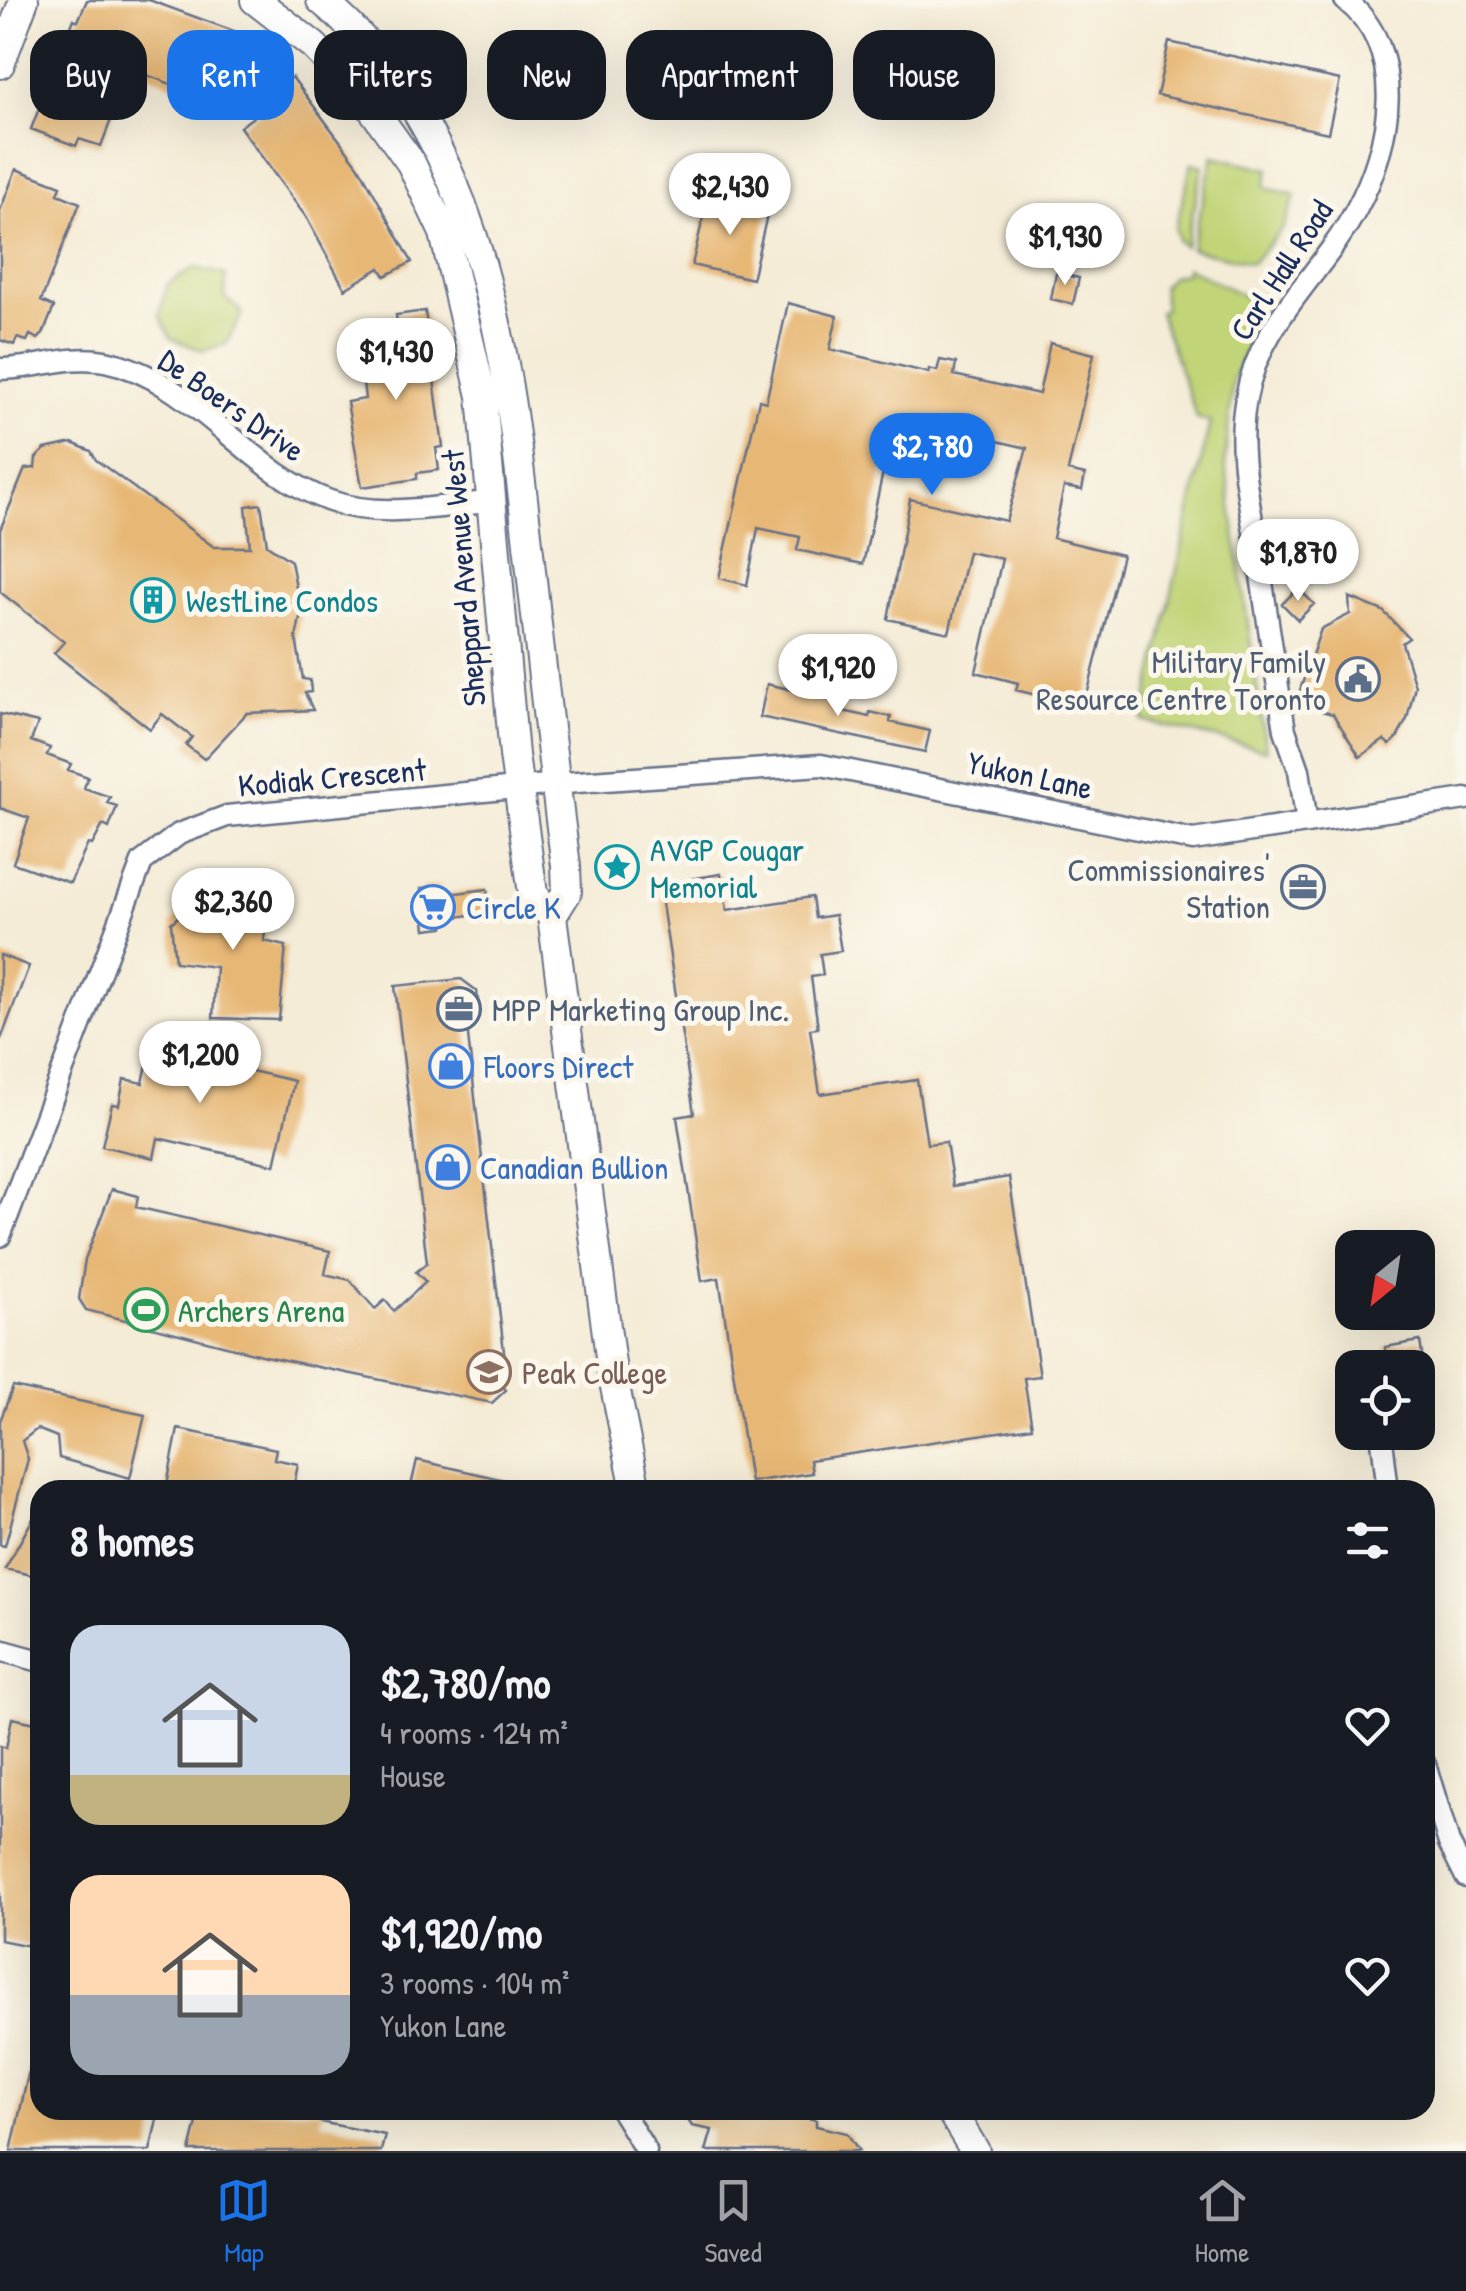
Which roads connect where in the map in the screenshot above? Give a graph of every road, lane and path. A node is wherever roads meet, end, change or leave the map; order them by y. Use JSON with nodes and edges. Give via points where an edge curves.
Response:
{"nodes":[{"id":1,"x":24,"y":0,"type":"edge"},
{"id":2,"x":254,"y":0,"type":"edge"},
{"id":3,"x":322,"y":0,"type":"edge"},
{"id":4,"x":1346,"y":0,"type":"edge"},
{"id":5,"x":0,"y":64,"type":"edge"},
{"id":6,"x":0,"y":369,"type":"edge"},
{"id":7,"x":489,"y":502,"type":"junction"},
{"id":8,"x":555,"y":786,"type":"junction"},
{"id":9,"x":519,"y":791,"type":"junction"},
{"id":10,"x":1466,"y":799,"type":"edge"},
{"id":11,"x":1307,"y":823,"type":"junction"},
{"id":12,"x":552,"y":916,"type":"junction"},
{"id":13,"x":0,"y":1236,"type":"edge"},
{"id":14,"x":1383,"y":1450,"type":"edge"},
{"id":15,"x":634,"y":1480,"type":"edge"},
{"id":16,"x":1387,"y":1480,"type":"edge"},
{"id":17,"x":0,"y":1650,"type":"edge"},
{"id":18,"x":30,"y":1658,"type":"edge"},
{"id":19,"x":1435,"y":1796,"type":"edge"},
{"id":20,"x":1466,"y":1876,"type":"edge"},
{"id":21,"x":627,"y":2120,"type":"edge"},
{"id":22,"x":956,"y":2120,"type":"edge"},
{"id":23,"x":646,"y":2151,"type":"edge"},
{"id":24,"x":975,"y":2151,"type":"edge"}],
"edges":[{"from":1,"to":5,"type":"main road"},
{"from":2,"to":7,"type":"main road","name":"Sheppard Avenue West","via":[[314,46],[366,100],[411,163],[444,233],[482,396]]},
{"from":3,"to":8,"type":"main road","name":"Sheppard Avenue West","via":[[389,74],[431,140],[489,279],[524,504]]},
{"from":4,"to":11,"type":"street","name":"Carl Hall Road","via":[[1378,34],[1387,66],[1378,148],[1356,210],[1262,346],[1242,426],[1284,730]]},
{"from":6,"to":7,"type":"street","name":"De Boers Drive","via":[[63,358],[106,361],[153,380],[295,486],[334,503],[374,510]]},
{"from":7,"to":9,"type":"main road","name":"Sheppard Avenue West"},
{"from":8,"to":9,"type":"street","name":"Yukon Lane"},
{"from":8,"to":11,"type":"street","name":"Yukon Lane","via":[[822,765],[1193,840]]},
{"from":8,"to":12,"type":"main road","name":"Sheppard Avenue West","via":[[567,892]]},
{"from":9,"to":12,"type":"main road","name":"Sheppard Avenue West","via":[[532,894]]},
{"from":9,"to":13,"type":"street","name":"Kodiak Crescent","via":[[227,816],[178,834],[142,862]]},
{"from":10,"to":11,"type":"street","name":"Yukon Lane"},
{"from":12,"to":15,"type":"main road","name":"Sheppard Avenue West","via":[[612,1372]]},
{"from":14,"to":16,"type":"street"},
{"from":17,"to":18,"type":"street"},
{"from":19,"to":20,"type":"street"},
{"from":21,"to":23,"type":"street"},
{"from":22,"to":24,"type":"main road"}]}
